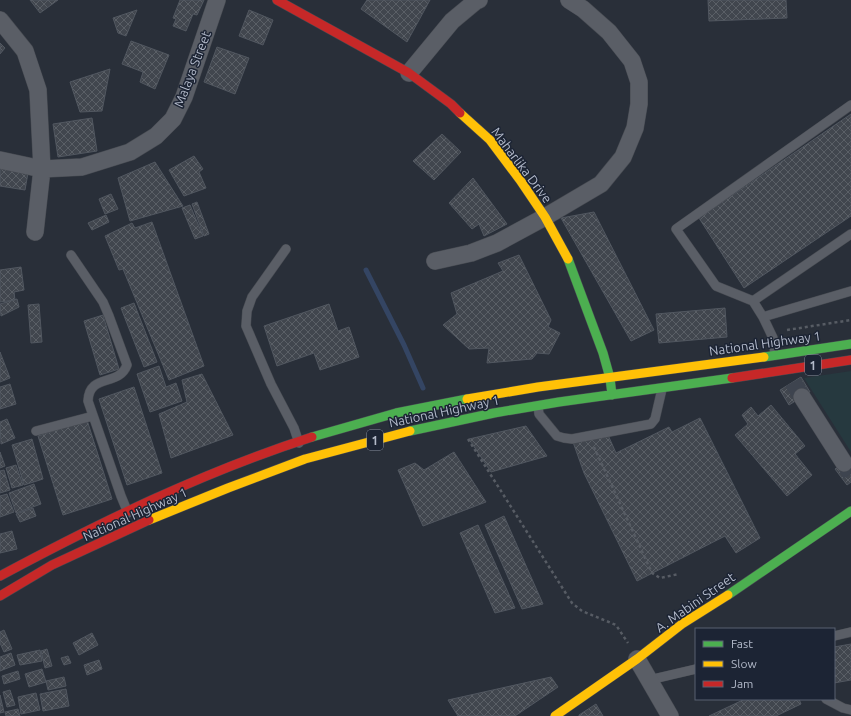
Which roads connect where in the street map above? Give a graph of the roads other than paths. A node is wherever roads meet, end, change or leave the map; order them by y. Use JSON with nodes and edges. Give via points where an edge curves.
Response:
{"nodes":[{"id":1,"x":218,"y":0,"type":"edge"},
{"id":2,"x":277,"y":0,"type":"edge"},
{"id":3,"x":479,"y":0,"type":"edge"},
{"id":4,"x":569,"y":0,"type":"edge"},
{"id":5,"x":0,"y":20,"type":"edge"},
{"id":6,"x":409,"y":73,"type":"junction"},
{"id":7,"x":851,"y":105,"type":"edge"},
{"id":8,"x":0,"y":160,"type":"edge"},
{"id":9,"x":42,"y":169,"type":"junction"},
{"id":10,"x":545,"y":216,"type":"junction"},
{"id":11,"x":35,"y":232,"type":"dead end"},
{"id":12,"x":851,"y":234,"type":"edge"},
{"id":13,"x":286,"y":249,"type":"dead end"},
{"id":14,"x":71,"y":255,"type":"dead end"},
{"id":15,"x":435,"y":261,"type":"dead end"},
{"id":16,"x":851,"y":291,"type":"edge"},
{"id":17,"x":753,"y":302,"type":"junction"},
{"id":18,"x":763,"y":317,"type":"junction"},
{"id":19,"x":851,"y":344,"type":"edge"},
{"id":20,"x":775,"y":355,"type":"junction"},
{"id":21,"x":851,"y":360,"type":"edge"},
{"id":22,"x":659,"y":372,"type":"junction"},
{"id":23,"x":786,"y":374,"type":"junction"},
{"id":24,"x":610,"y":378,"type":"junction"},
{"id":25,"x":535,"y":387,"type":"junction"},
{"id":26,"x":662,"y":388,"type":"junction"},
{"id":27,"x":612,"y":395,"type":"junction"},
{"id":28,"x":802,"y":397,"type":"tunnel mouth"},
{"id":29,"x":538,"y":406,"type":"junction"},
{"id":30,"x":93,"y":416,"type":"junction"},
{"id":31,"x":36,"y":431,"type":"dead end"},
{"id":32,"x":298,"y":441,"type":"junction"},
{"id":33,"x":305,"y":459,"type":"junction"},
{"id":34,"x":844,"y":463,"type":"tunnel mouth"},
{"id":35,"x":127,"y":510,"type":"junction"},
{"id":36,"x":851,"y":511,"type":"edge"},
{"id":37,"x":133,"y":527,"type":"junction"},
{"id":38,"x":0,"y":576,"type":"edge"},
{"id":39,"x":0,"y":596,"type":"edge"},
{"id":40,"x":851,"y":632,"type":"edge"},
{"id":41,"x":835,"y":636,"type":"edge"},
{"id":42,"x":637,"y":659,"type":"junction"},
{"id":43,"x":695,"y":669,"type":"edge"},
{"id":44,"x":649,"y":680,"type":"junction"},
{"id":45,"x":828,"y":700,"type":"edge"},
{"id":46,"x":851,"y":710,"type":"edge"},
{"id":47,"x":555,"y":716,"type":"edge"},
{"id":48,"x":670,"y":716,"type":"edge"}],
"edges":[{"from":1,"to":9,"type":"street","name":"Malaya Street","via":[[184,98],[173,119],[156,136],[130,152],[82,166]]},
{"from":2,"to":6,"type":"main road","name":"Maharlika Drive"},
{"from":3,"to":6,"type":"street","via":[[452,21]]},
{"from":4,"to":10,"type":"street","via":[[584,8],[609,32],[632,61],[639,82],[639,104],[635,128],[623,157],[601,184]]},
{"from":5,"to":9,"type":"street","via":[[25,51],[38,90]]},
{"from":6,"to":10,"type":"main road","name":"Maharlika Drive","via":[[451,104],[490,140]]},
{"from":7,"to":17,"type":"lane","via":[[676,229],[716,286]]},
{"from":8,"to":9,"type":"street","name":"Malaya Street"},
{"from":9,"to":11,"type":"street"},
{"from":10,"to":15,"type":"street","via":[[497,243],[471,253]]},
{"from":10,"to":24,"type":"main road","name":"Maharlika Drive","via":[[570,262]]},
{"from":12,"to":17,"type":"lane"},
{"from":13,"to":32,"type":"lane","via":[[252,297],[247,311],[246,326]]},
{"from":14,"to":30,"type":"lane","via":[[103,302],[127,365],[120,375],[92,387],[88,392]]},
{"from":16,"to":18,"type":"lane"},
{"from":17,"to":18,"type":"lane"},
{"from":18,"to":20,"type":"lane","via":[[773,338]]},
{"from":19,"to":20,"type":"main road","name":"National Highway 1","number":"1"},
{"from":20,"to":22,"type":"main road","name":"National Highway 1","number":"1"},
{"from":20,"to":23,"type":"lane"},
{"from":21,"to":23,"type":"main road","name":"National Highway 1","number":"1"},
{"from":22,"to":24,"type":"main road","name":"National Highway 1","number":"1"},
{"from":22,"to":26,"type":"lane"},
{"from":23,"to":26,"type":"main road","name":"National Highway 1","number":"1"},
{"from":24,"to":25,"type":"main road","name":"National Highway 1","number":"1"},
{"from":24,"to":27,"type":"main road","name":"Maharlika Drive"},
{"from":25,"to":29,"type":"lane"},
{"from":25,"to":32,"type":"main road","name":"National Highway 1","number":"1","via":[[398,413]]},
{"from":26,"to":27,"type":"main road","name":"National Highway 1","number":"1"},
{"from":26,"to":29,"type":"lane","via":[[655,419],[651,424],[572,439],[557,436],[539,414]]},
{"from":27,"to":29,"type":"main road","name":"National Highway 1","number":"1"},
{"from":28,"to":34,"type":"street"},
{"from":29,"to":33,"type":"main road","name":"National Highway 1","number":"1","via":[[406,432]]},
{"from":30,"to":31,"type":"lane"},
{"from":30,"to":35,"type":"lane"},
{"from":32,"to":33,"type":"lane"},
{"from":32,"to":35,"type":"main road","name":"National Highway 1","number":"1"},
{"from":33,"to":37,"type":"main road","name":"National Highway 1","number":"1"},
{"from":35,"to":37,"type":"lane"},
{"from":35,"to":38,"type":"main road","name":"National Highway 1","number":"1"},
{"from":36,"to":42,"type":"main road","name":"A. Mabini Street","via":[[682,624]]},
{"from":37,"to":39,"type":"main road","name":"National Highway 1","number":"1","via":[[52,565]]},
{"from":40,"to":41,"type":"lane"},
{"from":42,"to":44,"type":"street"},
{"from":42,"to":47,"type":"main road","name":"A. Mabini Street"},
{"from":43,"to":44,"type":"lane"},
{"from":44,"to":48,"type":"street"},
{"from":45,"to":46,"type":"lane"}]}
